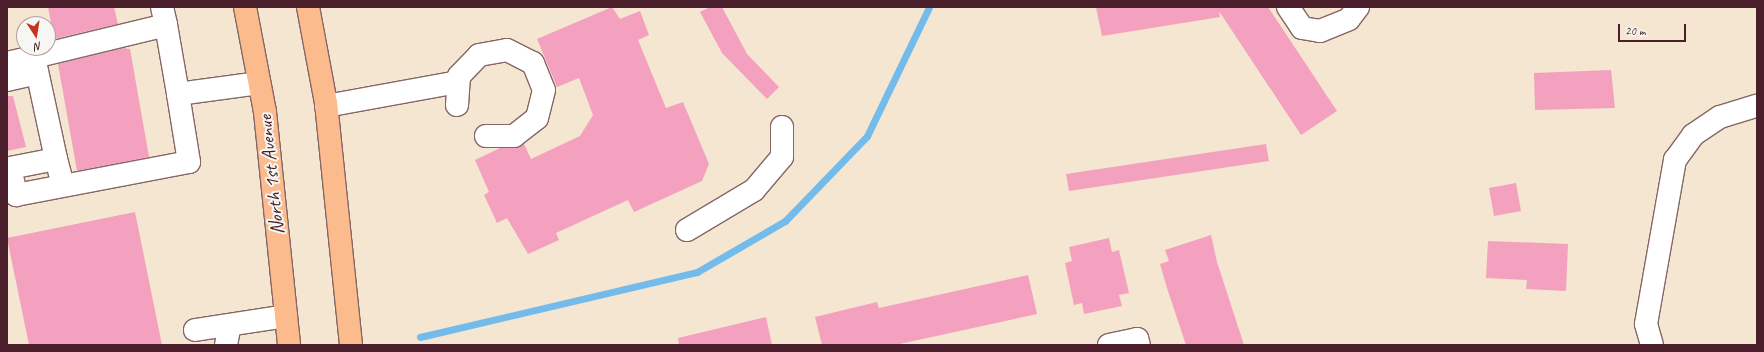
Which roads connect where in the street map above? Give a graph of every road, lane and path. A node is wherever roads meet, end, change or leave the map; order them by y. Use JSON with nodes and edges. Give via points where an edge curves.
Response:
{"nodes":[{"id":1,"x":245,"y":7,"type":"edge"},
{"id":2,"x":308,"y":7,"type":"edge"},
{"id":3,"x":1288,"y":7,"type":"edge"},
{"id":4,"x":1358,"y":7,"type":"edge"},
{"id":5,"x":164,"y":16,"type":"edge"},
{"id":6,"x":7,"y":62,"type":"edge"},
{"id":7,"x":36,"y":65,"type":"junction"},
{"id":8,"x":7,"y":80,"type":"edge"},
{"id":9,"x":458,"y":82,"type":"junction"},
{"id":10,"x":259,"y":83,"type":"junction"},
{"id":11,"x":178,"y":94,"type":"junction"},
{"id":12,"x":457,"y":105,"type":"dead end"},
{"id":13,"x":326,"y":106,"type":"junction"},
{"id":14,"x":1757,"y":106,"type":"edge"},
{"id":15,"x":782,"y":127,"type":"dead end"},
{"id":16,"x":486,"y":136,"type":"dead end"},
{"id":17,"x":56,"y":158,"type":"junction"},
{"id":18,"x":63,"y":185,"type":"junction"},
{"id":19,"x":687,"y":230,"type":"dead end"},
{"id":20,"x":286,"y":316,"type":"junction"},
{"id":21,"x":195,"y":330,"type":"dead end"},
{"id":22,"x":228,"y":335,"type":"edge"},
{"id":23,"x":289,"y":345,"type":"edge"},
{"id":24,"x":351,"y":345,"type":"edge"},
{"id":25,"x":1109,"y":345,"type":"edge"},
{"id":26,"x":1139,"y":345,"type":"edge"},
{"id":27,"x":1652,"y":345,"type":"edge"}],
"edges":[{"from":1,"to":10,"type":"main road","name":"North 1st Avenue"},
{"from":2,"to":13,"type":"main road"},
{"from":3,"to":4,"type":"street","via":[[1302,28],[1320,31],[1349,19]]},
{"from":5,"to":7,"type":"street"},
{"from":5,"to":11,"type":"street"},
{"from":6,"to":7,"type":"street"},
{"from":7,"to":8,"type":"street"},
{"from":7,"to":17,"type":"street"},
{"from":9,"to":12,"type":"street"},
{"from":9,"to":13,"type":"street"},
{"from":9,"to":16,"type":"street","via":[[467,64],[492,50],[521,55],[541,76],[543,104],[537,118],[514,136]]},
{"from":10,"to":11,"type":"street"},
{"from":10,"to":20,"type":"main road","name":"North 1st Avenue"},
{"from":11,"to":18,"type":"street","via":[[189,162]]},
{"from":13,"to":24,"type":"main road"},
{"from":14,"to":27,"type":"street","via":[[1720,117],[1693,135],[1675,160],[1646,324]]},
{"from":15,"to":19,"type":"street","via":[[782,157],[754,190]]},
{"from":17,"to":18,"type":"street"},
{"from":17,"to":18,"type":"street","via":[[10,168],[16,195]]},
{"from":20,"to":22,"type":"street"},
{"from":20,"to":23,"type":"main road","name":"North 1st Avenue"},
{"from":21,"to":22,"type":"street"},
{"from":25,"to":26,"type":"street","via":[[1137,339]]}]}
